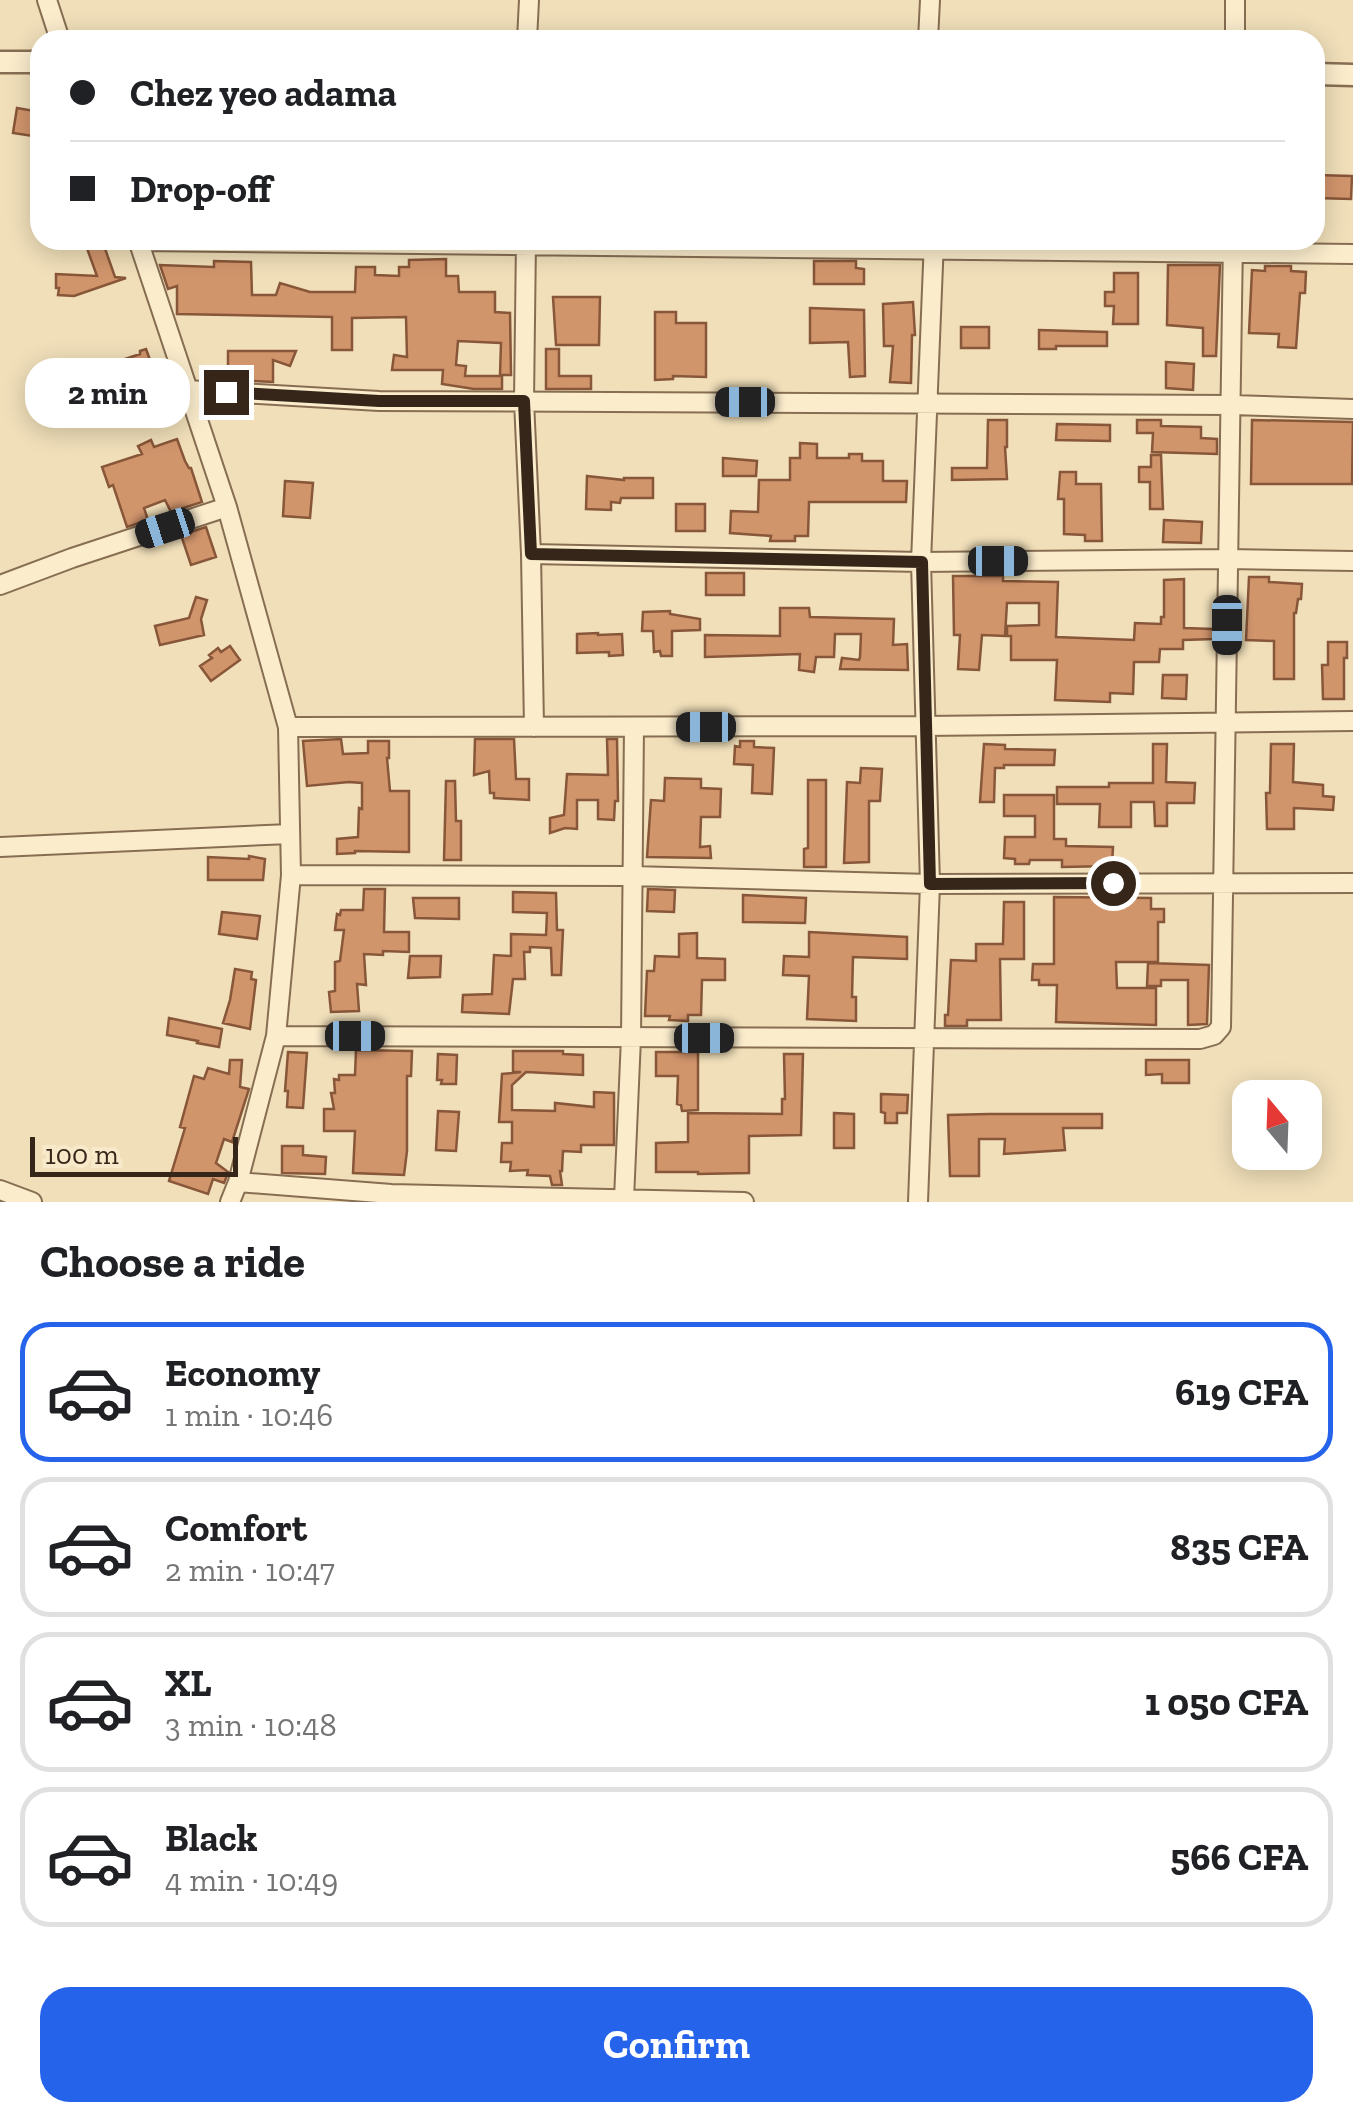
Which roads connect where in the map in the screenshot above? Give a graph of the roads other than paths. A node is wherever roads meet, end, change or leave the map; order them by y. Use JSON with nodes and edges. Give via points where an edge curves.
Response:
{"nodes":[{"id":1,"x":48,"y":0,"type":"edge"},
{"id":2,"x":528,"y":0,"type":"edge"},
{"id":3,"x":930,"y":0,"type":"edge"},
{"id":4,"x":1235,"y":0,"type":"edge"},
{"id":5,"x":57,"y":30,"type":"edge"},
{"id":6,"x":527,"y":30,"type":"edge"},
{"id":7,"x":928,"y":30,"type":"edge"},
{"id":8,"x":1235,"y":30,"type":"edge"},
{"id":9,"x":0,"y":62,"type":"edge"},
{"id":10,"x":30,"y":62,"type":"edge"},
{"id":11,"x":1325,"y":74,"type":"edge"},
{"id":12,"x":1353,"y":75,"type":"edge"},
{"id":13,"x":141,"y":250,"type":"edge"},
{"id":14,"x":526,"y":250,"type":"edge"},
{"id":15,"x":934,"y":250,"type":"edge"},
{"id":16,"x":1233,"y":250,"type":"edge"},
{"id":17,"x":1284,"y":250,"type":"edge"},
{"id":18,"x":1353,"y":254,"type":"edge"},
{"id":19,"x":187,"y":390,"type":"junction"},
{"id":20,"x":524,"y":401,"type":"junction"},
{"id":21,"x":929,"y":403,"type":"junction"},
{"id":22,"x":1232,"y":405,"type":"junction"},
{"id":23,"x":1353,"y":409,"type":"edge"},
{"id":24,"x":227,"y":507,"type":"junction"},
{"id":25,"x":531,"y":554,"type":"junction"},
{"id":26,"x":1228,"y":560,"type":"junction"},
{"id":27,"x":1353,"y":561,"type":"edge"},
{"id":28,"x":922,"y":562,"type":"junction"},
{"id":29,"x":0,"y":586,"type":"edge"},
{"id":30,"x":1353,"y":721,"type":"edge"},
{"id":31,"x":1226,"y":724,"type":"junction"},
{"id":32,"x":924,"y":726,"type":"junction"},
{"id":33,"x":288,"y":727,"type":"junction"},
{"id":34,"x":534,"y":727,"type":"junction"},
{"id":35,"x":634,"y":727,"type":"junction"},
{"id":36,"x":290,"y":834,"type":"junction"},
{"id":37,"x":0,"y":847,"type":"edge"},
{"id":38,"x":291,"y":875,"type":"junction"},
{"id":39,"x":632,"y":876,"type":"junction"},
{"id":40,"x":1223,"y":882,"type":"junction"},
{"id":41,"x":1353,"y":883,"type":"edge"},
{"id":42,"x":930,"y":884,"type":"junction"},
{"id":43,"x":276,"y":1036,"type":"junction"},
{"id":44,"x":631,"y":1038,"type":"junction"},
{"id":45,"x":924,"y":1039,"type":"junction"},
{"id":46,"x":238,"y":1182,"type":"junction"},
{"id":47,"x":0,"y":1190,"type":"edge"},
{"id":48,"x":568,"y":1200,"type":"edge"},
{"id":49,"x":624,"y":1200,"type":"edge"},
{"id":50,"x":32,"y":1202,"type":"edge"},
{"id":51,"x":230,"y":1202,"type":"edge"},
{"id":52,"x":744,"y":1202,"type":"edge"},
{"id":53,"x":918,"y":1202,"type":"edge"}],
"edges":[{"from":1,"to":5,"type":"street"},
{"from":2,"to":6,"type":"street"},
{"from":3,"to":7,"type":"street"},
{"from":4,"to":8,"type":"street"},
{"from":9,"to":10,"type":"street"},
{"from":11,"to":12,"type":"street"},
{"from":13,"to":19,"type":"street"},
{"from":14,"to":20,"type":"street"},
{"from":15,"to":21,"type":"street"},
{"from":16,"to":22,"type":"street"},
{"from":17,"to":18,"type":"street"},
{"from":19,"to":20,"type":"street"},
{"from":19,"to":24,"type":"street"},
{"from":20,"to":21,"type":"street"},
{"from":20,"to":25,"type":"street"},
{"from":21,"to":22,"type":"street"},
{"from":21,"to":28,"type":"street"},
{"from":22,"to":23,"type":"street"},
{"from":22,"to":26,"type":"street"},
{"from":24,"to":29,"type":"street"},
{"from":24,"to":33,"type":"street"},
{"from":25,"to":28,"type":"street"},
{"from":25,"to":34,"type":"street"},
{"from":26,"to":27,"type":"street"},
{"from":26,"to":28,"type":"street"},
{"from":26,"to":31,"type":"street"},
{"from":28,"to":32,"type":"street"},
{"from":30,"to":31,"type":"street"},
{"from":31,"to":32,"type":"street"},
{"from":31,"to":40,"type":"street"},
{"from":32,"to":35,"type":"street"},
{"from":32,"to":42,"type":"street"},
{"from":33,"to":34,"type":"street"},
{"from":33,"to":36,"type":"street"},
{"from":34,"to":35,"type":"street"},
{"from":35,"to":39,"type":"street"},
{"from":36,"to":37,"type":"street"},
{"from":36,"to":38,"type":"street"},
{"from":38,"to":39,"type":"street"},
{"from":38,"to":43,"type":"street"},
{"from":39,"to":42,"type":"street"},
{"from":39,"to":44,"type":"street"},
{"from":40,"to":41,"type":"street"},
{"from":40,"to":42,"type":"street"},
{"from":40,"to":45,"type":"street","via":[[1221,1027],[1214,1035]]},
{"from":42,"to":45,"type":"street"},
{"from":43,"to":44,"type":"street"},
{"from":43,"to":46,"type":"street"},
{"from":44,"to":45,"type":"street"},
{"from":44,"to":49,"type":"street"},
{"from":45,"to":53,"type":"street"},
{"from":46,"to":48,"type":"street"},
{"from":46,"to":51,"type":"street"},
{"from":47,"to":50,"type":"street"},
{"from":48,"to":49,"type":"street"},
{"from":49,"to":52,"type":"street"}]}
